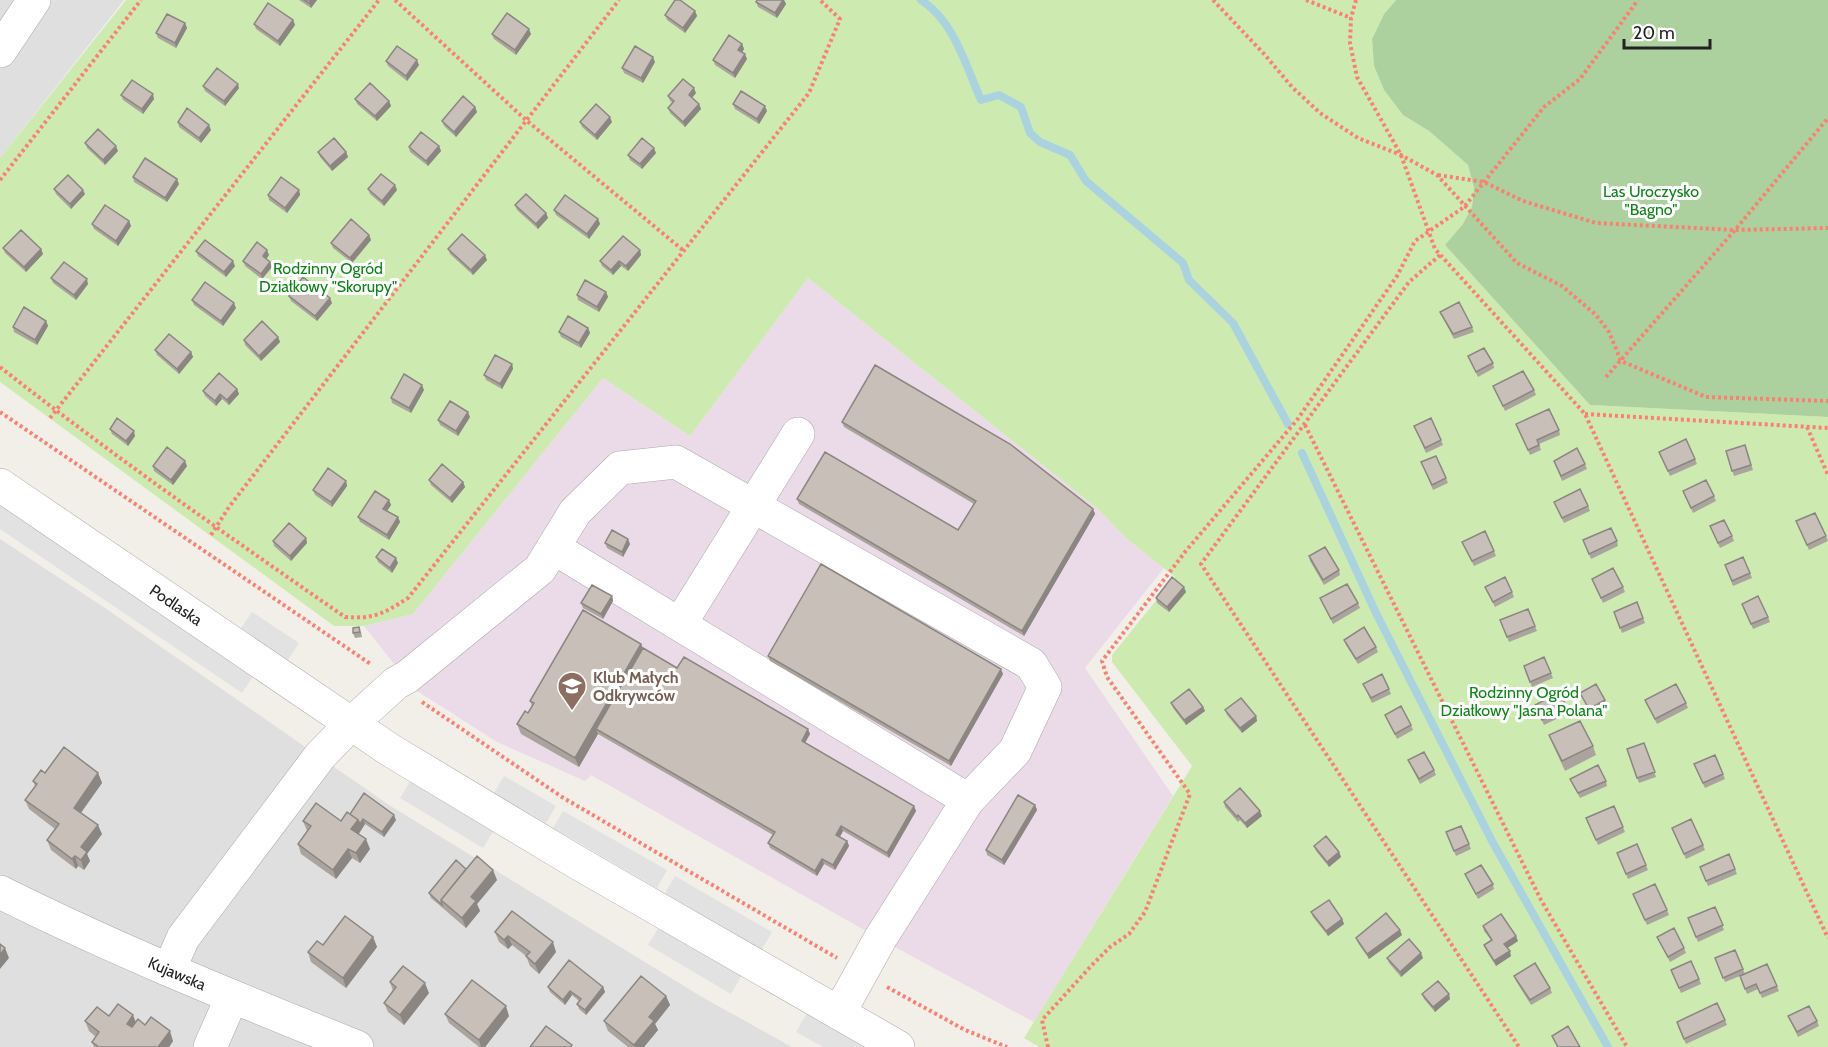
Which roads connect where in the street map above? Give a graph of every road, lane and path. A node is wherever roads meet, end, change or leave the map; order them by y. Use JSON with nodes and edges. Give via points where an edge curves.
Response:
{"nodes":[{"id":1,"x":34,"y":0,"type":"edge"},
{"id":2,"x":141,"y":0,"type":"edge"},
{"id":3,"x":379,"y":0,"type":"edge"},
{"id":4,"x":394,"y":0,"type":"edge"},
{"id":5,"x":619,"y":0,"type":"edge"},
{"id":6,"x":820,"y":0,"type":"edge"},
{"id":7,"x":1213,"y":0,"type":"edge"},
{"id":8,"x":1306,"y":0,"type":"edge"},
{"id":9,"x":1356,"y":0,"type":"edge"},
{"id":10,"x":1638,"y":0,"type":"edge"},
{"id":11,"x":1351,"y":18,"type":"junction"},
{"id":12,"x":0,"y":51,"type":"edge"},
{"id":13,"x":1828,"y":118,"type":"edge"},
{"id":14,"x":526,"y":120,"type":"junction"},
{"id":15,"x":1401,"y":155,"type":"junction"},
{"id":16,"x":1437,"y":175,"type":"junction"},
{"id":17,"x":0,"y":180,"type":"edge"},
{"id":18,"x":1484,"y":182,"type":"junction"},
{"id":19,"x":1464,"y":207,"type":"junction"},
{"id":20,"x":1828,"y":228,"type":"edge"},
{"id":21,"x":1735,"y":230,"type":"junction"},
{"id":22,"x":1428,"y":232,"type":"junction"},
{"id":23,"x":684,"y":251,"type":"junction"},
{"id":24,"x":1440,"y":255,"type":"junction"},
{"id":25,"x":1621,"y":361,"type":"junction"},
{"id":26,"x":0,"y":367,"type":"edge"},
{"id":27,"x":1606,"y":377,"type":"dead end"},
{"id":28,"x":1828,"y":401,"type":"edge"},
{"id":29,"x":56,"y":411,"type":"junction"},
{"id":30,"x":0,"y":412,"type":"edge"},
{"id":31,"x":1585,"y":414,"type":"junction"},
{"id":32,"x":50,"y":418,"type":"dead end"},
{"id":33,"x":1305,"y":425,"type":"junction"},
{"id":34,"x":1807,"y":427,"type":"junction"},
{"id":35,"x":1828,"y":428,"type":"edge"},
{"id":36,"x":798,"y":434,"type":"dead end"},
{"id":37,"x":1828,"y":475,"type":"edge"},
{"id":38,"x":0,"y":485,"type":"edge"},
{"id":39,"x":754,"y":506,"type":"junction"},
{"id":40,"x":217,"y":529,"type":"junction"},
{"id":41,"x":211,"y":536,"type":"dead end"},
{"id":42,"x":554,"y":548,"type":"junction"},
{"id":43,"x":680,"y":624,"type":"junction"},
{"id":44,"x":396,"y":683,"type":"junction"},
{"id":45,"x":351,"y":724,"type":"junction"},
{"id":46,"x":968,"y":800,"type":"junction"},
{"id":47,"x":0,"y":892,"type":"edge"},
{"id":48,"x":1828,"y":938,"type":"edge"},
{"id":49,"x":169,"y":970,"type":"junction"},
{"id":50,"x":861,"y":972,"type":"junction"},
{"id":51,"x":232,"y":997,"type":"junction"},
{"id":52,"x":839,"y":1013,"type":"junction"},
{"id":53,"x":210,"y":1047,"type":"edge"},
{"id":54,"x":357,"y":1047,"type":"edge"},
{"id":55,"x":898,"y":1047,"type":"edge"},
{"id":56,"x":1007,"y":1047,"type":"edge"},
{"id":57,"x":1048,"y":1047,"type":"edge"},
{"id":58,"x":1519,"y":1047,"type":"edge"},
{"id":59,"x":1627,"y":1047,"type":"edge"}],
"edges":[{"from":1,"to":12,"type":"street"},
{"from":2,"to":17,"type":"path"},
{"from":3,"to":29,"type":"path"},
{"from":4,"to":14,"type":"path"},
{"from":5,"to":14,"type":"path"},
{"from":6,"to":23,"type":"path","via":[[840,19],[809,93]]},
{"from":7,"to":15,"type":"path","via":[[1320,113],[1358,138]]},
{"from":8,"to":11,"type":"path"},
{"from":9,"to":11,"type":"path"},
{"from":10,"to":18,"type":"path","via":[[1580,79],[1544,107]]},
{"from":11,"to":15,"type":"path","via":[[1350,43],[1358,77]]},
{"from":13,"to":21,"type":"path"},
{"from":14,"to":23,"type":"path"},
{"from":14,"to":40,"type":"path","via":[[229,507]]},
{"from":15,"to":16,"type":"path"},
{"from":15,"to":22,"type":"path"},
{"from":16,"to":18,"type":"path"},
{"from":16,"to":19,"type":"path"},
{"from":18,"to":19,"type":"path"},
{"from":18,"to":21,"type":"path","via":[[1523,201],[1596,223]]},
{"from":19,"to":22,"type":"path"},
{"from":19,"to":25,"type":"path","via":[[1517,263],[1562,286],[1596,315],[1609,332]]},
{"from":20,"to":21,"type":"path"},
{"from":21,"to":25,"type":"path"},
{"from":22,"to":24,"type":"path"},
{"from":22,"to":57,"type":"path","via":[[1415,241],[1396,276],[1297,420],[1185,552],[1102,661],[1107,677],[1190,794],[1145,912],[1129,934],[1092,964],[1042,1020]]},
{"from":23,"to":40,"type":"path","via":[[408,598],[386,612],[366,618],[345,617]]},
{"from":24,"to":31,"type":"path"},
{"from":24,"to":33,"type":"path","via":[[1409,282]]},
{"from":25,"to":27,"type":"path"},
{"from":25,"to":28,"type":"path","via":[[1706,397]]},
{"from":26,"to":29,"type":"path"},
{"from":29,"to":32,"type":"path"},
{"from":29,"to":40,"type":"path"},
{"from":30,"to":44,"type":"path"},
{"from":31,"to":34,"type":"path"},
{"from":31,"to":48,"type":"path"},
{"from":33,"to":58,"type":"path","via":[[1201,564]]},
{"from":33,"to":59,"type":"path","via":[[1541,900]]},
{"from":34,"to":35,"type":"path"},
{"from":34,"to":37,"type":"path"},
{"from":36,"to":39,"type":"street"},
{"from":38,"to":45,"type":"street","name":"Podlaska"},
{"from":39,"to":42,"type":"street","via":[[676,462],[620,468],[576,512]]},
{"from":39,"to":43,"type":"street"},
{"from":39,"to":46,"type":"street","via":[[1031,664],[1045,687],[1015,751]]},
{"from":40,"to":41,"type":"path"},
{"from":42,"to":43,"type":"street"},
{"from":42,"to":44,"type":"street","via":[[540,569]]},
{"from":43,"to":46,"type":"street"},
{"from":44,"to":45,"type":"street"},
{"from":44,"to":50,"type":"path","via":[[562,797]]},
{"from":45,"to":49,"type":"street","via":[[320,756],[183,938]]},
{"from":45,"to":52,"type":"street","name":"Podlaska","via":[[578,863]]},
{"from":46,"to":50,"type":"street"},
{"from":47,"to":49,"type":"street","name":"Kujawska"},
{"from":49,"to":51,"type":"street","name":"Kujawska"},
{"from":50,"to":52,"type":"street"},
{"from":50,"to":56,"type":"path","via":[[965,1030]]},
{"from":51,"to":53,"type":"street"},
{"from":51,"to":54,"type":"street","name":"Kujawska"},
{"from":52,"to":55,"type":"street","name":"Podlaska"}]}
